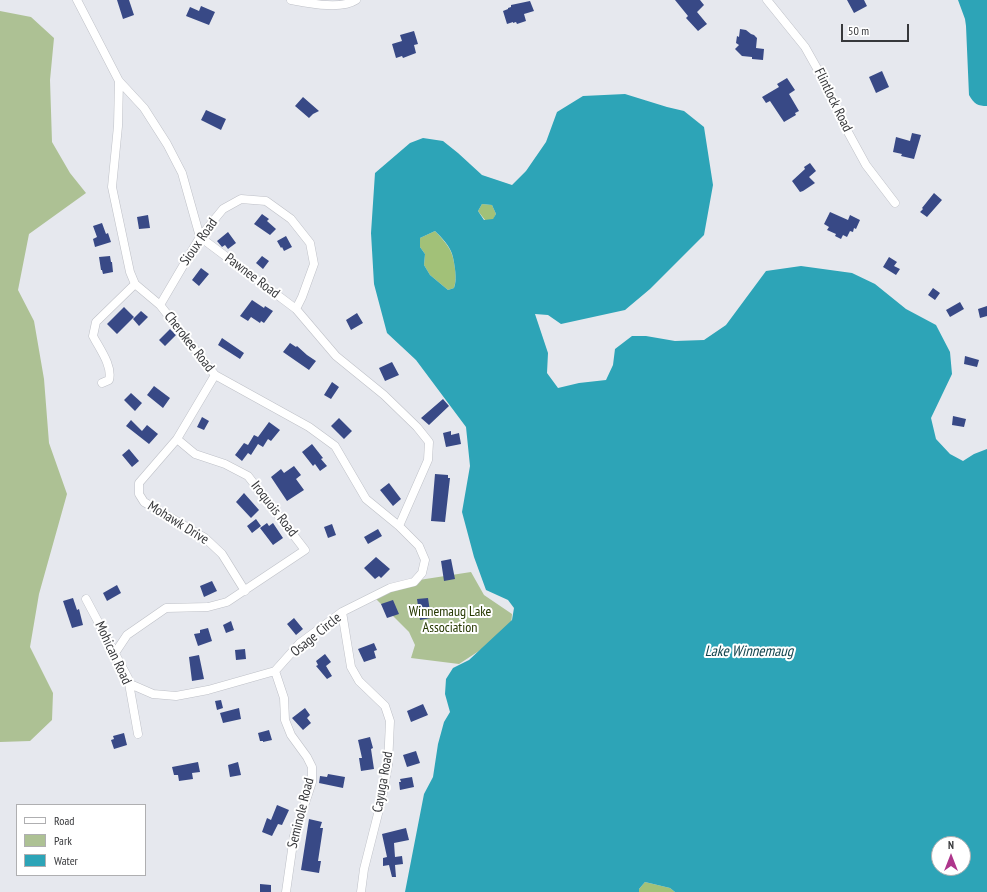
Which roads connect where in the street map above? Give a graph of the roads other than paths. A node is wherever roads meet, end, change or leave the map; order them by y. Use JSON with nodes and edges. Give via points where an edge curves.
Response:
{"nodes":[{"id":1,"x":78,"y":0,"type":"edge"},
{"id":2,"x":291,"y":0,"type":"edge"},
{"id":3,"x":356,"y":0,"type":"edge"},
{"id":4,"x":767,"y":0,"type":"edge"},
{"id":5,"x":119,"y":81,"type":"junction"},
{"id":6,"x":895,"y":203,"type":"dead end"},
{"id":7,"x":200,"y":237,"type":"junction"},
{"id":8,"x":135,"y":284,"type":"junction"},
{"id":9,"x":160,"y":305,"type":"junction"},
{"id":10,"x":296,"y":309,"type":"junction"},
{"id":11,"x":215,"y":375,"type":"junction"},
{"id":12,"x":102,"y":383,"type":"dead end"},
{"id":13,"x":177,"y":439,"type":"junction"},
{"id":14,"x":399,"y":526,"type":"junction"},
{"id":15,"x":245,"y":591,"type":"junction"},
{"id":16,"x":86,"y":599,"type":"dead end"},
{"id":17,"x":342,"y":612,"type":"junction"},
{"id":18,"x":115,"y":652,"type":"junction"},
{"id":19,"x":275,"y":671,"type":"junction"},
{"id":20,"x":130,"y":684,"type":"junction"},
{"id":21,"x":138,"y":734,"type":"dead end"},
{"id":22,"x":286,"y":892,"type":"edge"},
{"id":23,"x":361,"y":892,"type":"edge"}],
"edges":[{"from":1,"to":5,"type":"street"},
{"from":2,"to":3,"type":"street","via":[[328,5],[352,3]]},
{"from":4,"to":6,"type":"street","name":"Flintlock Road","via":[[805,47],[866,165]]},
{"from":5,"to":7,"type":"street","via":[[144,108],[167,144],[182,173]]},
{"from":5,"to":8,"type":"street","via":[[112,187],[130,272]]},
{"from":7,"to":9,"type":"street","name":"Sioux Road"},
{"from":7,"to":10,"type":"street","name":"Pawnee Road"},
{"from":7,"to":10,"type":"street","name":"Sioux Road","via":[[223,209],[241,199],[266,201],[291,219],[310,243],[314,264]]},
{"from":8,"to":9,"type":"street","name":"Cherokee Road"},
{"from":8,"to":12,"type":"street","via":[[96,322],[92,336],[110,374],[109,380]]},
{"from":9,"to":11,"type":"street","name":"Cherokee Road"},
{"from":10,"to":14,"type":"street","name":"Pawnee Road","via":[[336,356],[384,395],[430,442],[428,460]]},
{"from":11,"to":13,"type":"street"},
{"from":11,"to":14,"type":"street","name":"Cherokee Road","via":[[309,426],[335,446],[366,499]]},
{"from":13,"to":15,"type":"street","name":"Mohawk Drive","via":[[139,483],[139,494],[144,502],[206,538],[222,554]]},
{"from":13,"to":15,"type":"street","name":"Iroquois Road","via":[[195,454],[225,464],[248,476],[305,550]]},
{"from":14,"to":17,"type":"street","name":"Osage Circle","via":[[419,546],[425,560],[422,573],[414,582],[390,588]]},
{"from":15,"to":18,"type":"street","via":[[227,602],[208,608],[166,608],[127,635]]},
{"from":16,"to":18,"type":"street","name":"Mohican Road"},
{"from":17,"to":19,"type":"street","name":"Osage Circle","via":[[300,644]]},
{"from":17,"to":23,"type":"street","name":"Cayuga Road","via":[[351,667],[359,681],[385,706],[390,721],[388,765]]},
{"from":18,"to":20,"type":"street","name":"Mohican Road"},
{"from":19,"to":20,"type":"street","via":[[208,690],[176,696],[153,694]]},
{"from":19,"to":22,"type":"street","name":"Seminole Road","via":[[284,698],[285,720],[291,735],[312,766],[312,782],[294,836]]},
{"from":20,"to":21,"type":"street","name":"Mohican Road"}]}
